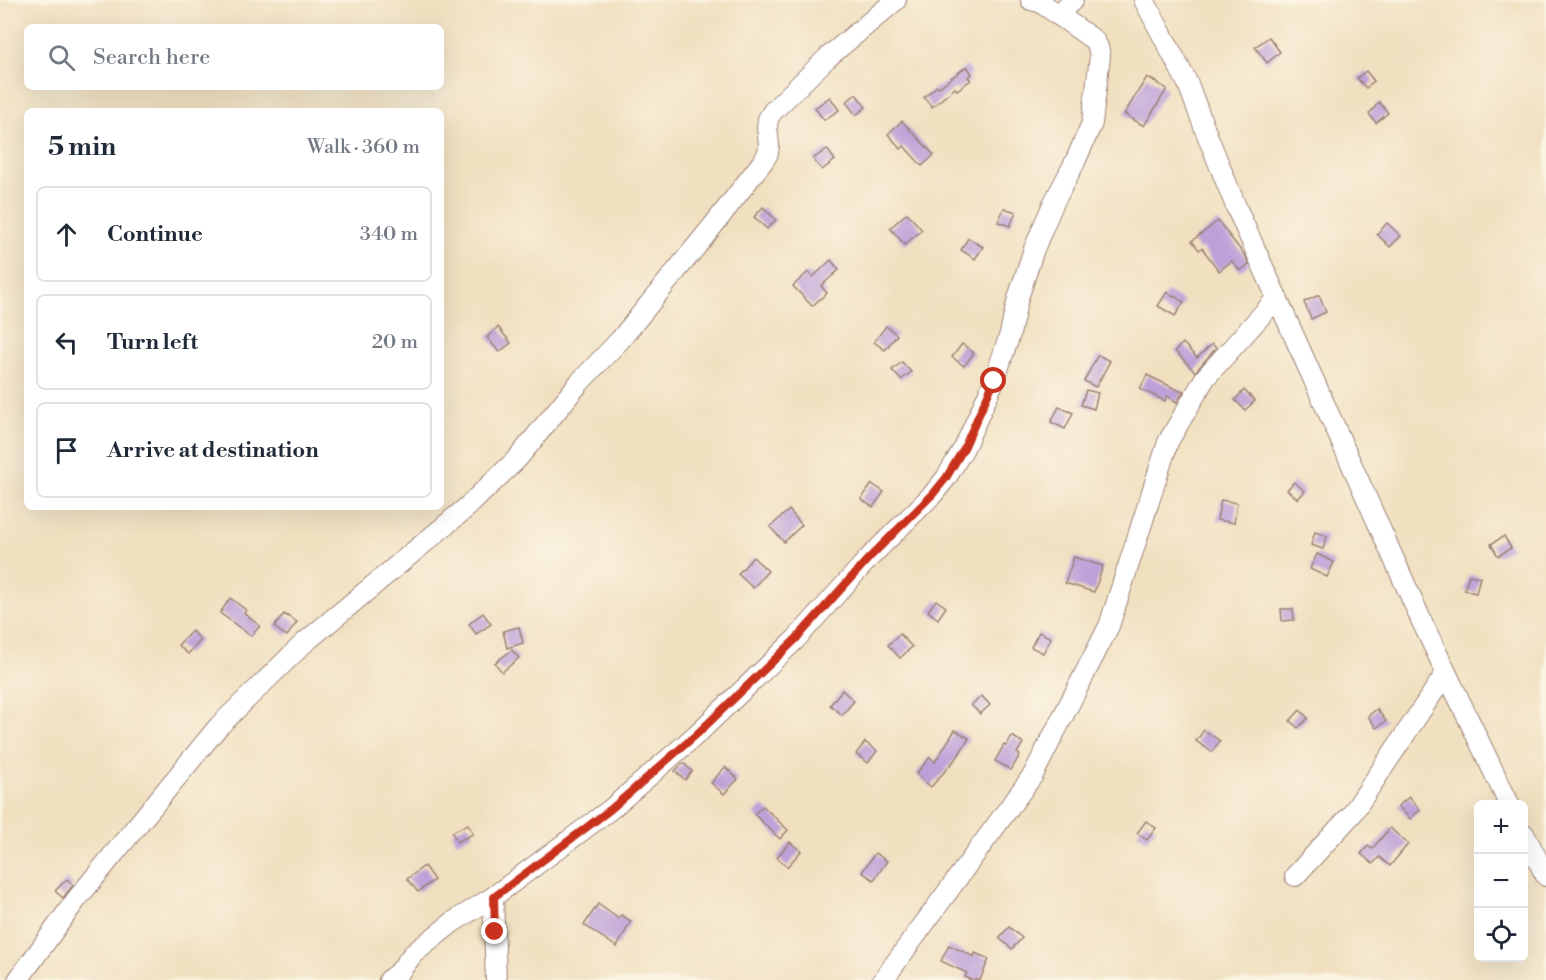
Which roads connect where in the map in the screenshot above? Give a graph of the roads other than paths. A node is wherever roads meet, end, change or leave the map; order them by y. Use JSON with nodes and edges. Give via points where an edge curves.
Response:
{"nodes":[{"id":1,"x":896,"y":0,"type":"edge"},
{"id":2,"x":1031,"y":0,"type":"edge"},
{"id":3,"x":1073,"y":0,"type":"edge"},
{"id":4,"x":1144,"y":0,"type":"edge"},
{"id":5,"x":1058,"y":15,"type":"junction"},
{"id":6,"x":1277,"y":298,"type":"junction"},
{"id":7,"x":1446,"y":673,"type":"junction"},
{"id":8,"x":1507,"y":800,"type":"edge"},
{"id":9,"x":1528,"y":842,"type":"edge"},
{"id":10,"x":1295,"y":876,"type":"dead end"},
{"id":11,"x":1546,"y":876,"type":"edge"},
{"id":12,"x":494,"y":897,"type":"junction"},
{"id":13,"x":18,"y":980,"type":"edge"},
{"id":14,"x":389,"y":980,"type":"edge"},
{"id":15,"x":496,"y":980,"type":"edge"},
{"id":16,"x":883,"y":980,"type":"edge"}],
"edges":[{"from":1,"to":13,"type":"street","via":[[827,58],[773,111],[767,127],[768,153],[749,180],[518,458],[466,508],[303,644],[218,727],[76,900]]},
{"from":2,"to":5,"type":"street","via":[[1041,2]]},
{"from":3,"to":5,"type":"street"},
{"from":4,"to":6,"type":"street","via":[[1188,84]]},
{"from":5,"to":12,"type":"street","via":[[1098,47],[1092,123],[1038,240],[994,381],[956,463],[933,494],[796,639],[697,734],[611,809]]},
{"from":6,"to":7,"type":"street"},
{"from":6,"to":16,"type":"street","via":[[1205,378],[1168,442],[1109,626],[1033,775]]},
{"from":7,"to":8,"type":"street"},
{"from":7,"to":10,"type":"street","via":[[1352,814]]},
{"from":9,"to":11,"type":"street"},
{"from":12,"to":14,"type":"street","via":[[453,922]]},
{"from":12,"to":15,"type":"street"}]}
